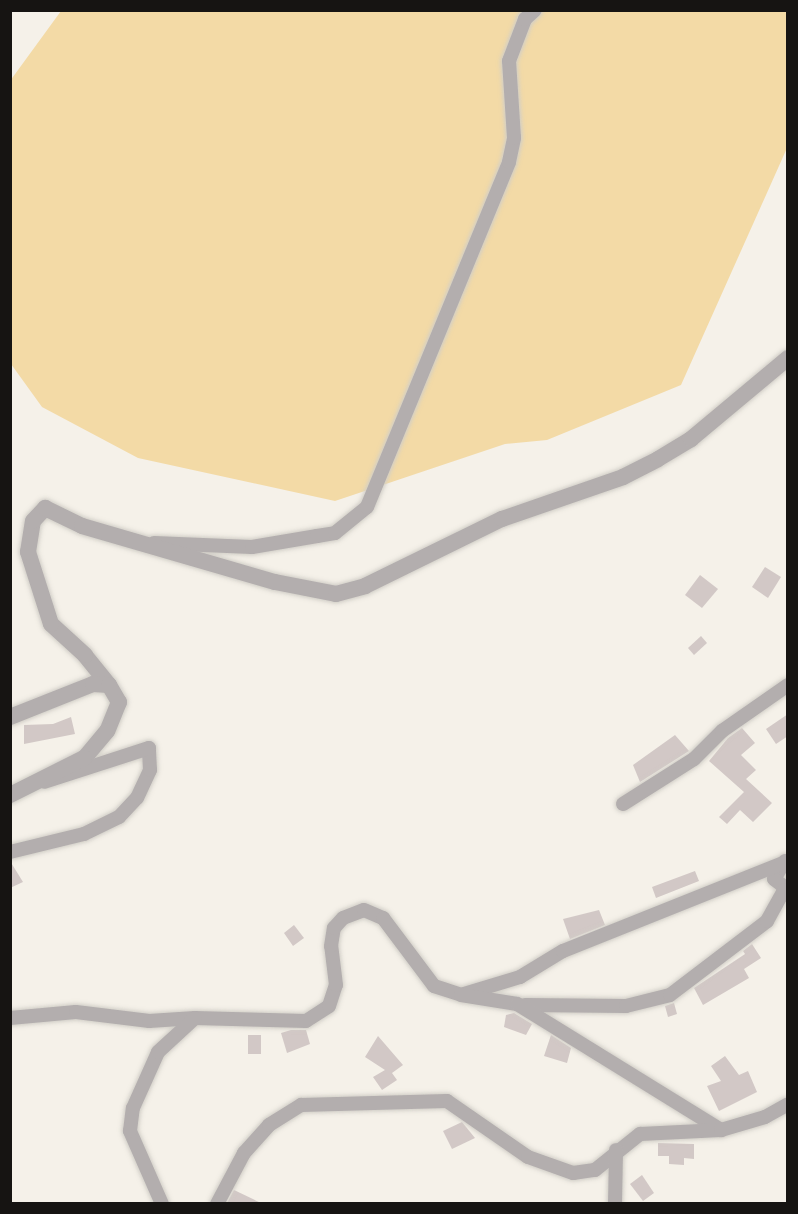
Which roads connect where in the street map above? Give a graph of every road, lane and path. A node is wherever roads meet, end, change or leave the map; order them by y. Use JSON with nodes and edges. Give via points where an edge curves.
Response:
{"nodes":[{"id":1,"x":535,"y":10,"type":"edge"},
{"id":2,"x":788,"y":358,"type":"edge"},
{"id":3,"x":138,"y":542,"type":"junction"},
{"id":4,"x":109,"y":685,"type":"junction"},
{"id":5,"x":788,"y":686,"type":"edge"},
{"id":6,"x":10,"y":717,"type":"edge"},
{"id":7,"x":27,"y":787,"type":"junction"},
{"id":8,"x":10,"y":795,"type":"edge"},
{"id":9,"x":623,"y":804,"type":"dead end"},
{"id":10,"x":10,"y":852,"type":"edge"},
{"id":11,"x":785,"y":859,"type":"edge"},
{"id":12,"x":786,"y":890,"type":"edge"},
{"id":13,"x":461,"y":995,"type":"junction"},
{"id":14,"x":517,"y":1004,"type":"junction"},
{"id":15,"x":10,"y":1018,"type":"edge"},
{"id":16,"x":195,"y":1018,"type":"junction"},
{"id":17,"x":788,"y":1104,"type":"edge"},
{"id":18,"x":721,"y":1130,"type":"junction"},
{"id":19,"x":616,"y":1150,"type":"junction"},
{"id":20,"x":162,"y":1203,"type":"edge"},
{"id":21,"x":217,"y":1203,"type":"edge"},
{"id":22,"x":615,"y":1203,"type":"edge"}],
"edges":[{"from":1,"to":3,"type":"street","via":[[525,19],[509,61],[514,138],[509,162],[367,507],[334,533],[263,545]]},
{"from":2,"to":3,"type":"street","via":[[691,439],[658,459],[623,477],[502,519],[364,586],[336,594]]},
{"from":3,"to":4,"type":"street","via":[[82,526],[45,508],[33,521],[28,552],[51,624],[85,655]]},
{"from":4,"to":6,"type":"street","via":[[93,684]]},
{"from":4,"to":7,"type":"street","via":[[119,702],[107,731],[84,758]]},
{"from":5,"to":9,"type":"street","via":[[722,730],[694,759]]},
{"from":7,"to":8,"type":"street"},
{"from":7,"to":10,"type":"street","via":[[149,748],[150,770],[137,798],[119,818],[84,834]]},
{"from":11,"to":12,"type":"street","via":[[774,879]]},
{"from":11,"to":13,"type":"street","via":[[563,951],[520,977]]},
{"from":12,"to":14,"type":"street","via":[[767,921],[670,995],[626,1006],[546,1008]]},
{"from":13,"to":14,"type":"street"},
{"from":13,"to":16,"type":"street","via":[[434,986],[383,918],[364,910],[343,918],[334,928],[336,985],[329,1006],[306,1021]]},
{"from":14,"to":18,"type":"street"},
{"from":15,"to":16,"type":"street","via":[[76,1012],[149,1021]]},
{"from":16,"to":20,"type":"street","via":[[158,1052],[133,1108],[130,1131]]},
{"from":17,"to":18,"type":"street","via":[[765,1117]]},
{"from":18,"to":19,"type":"street","via":[[640,1134]]},
{"from":19,"to":21,"type":"street","via":[[595,1170],[573,1173],[528,1157],[447,1101],[301,1106],[269,1125],[244,1153]]},
{"from":19,"to":22,"type":"street"}]}
